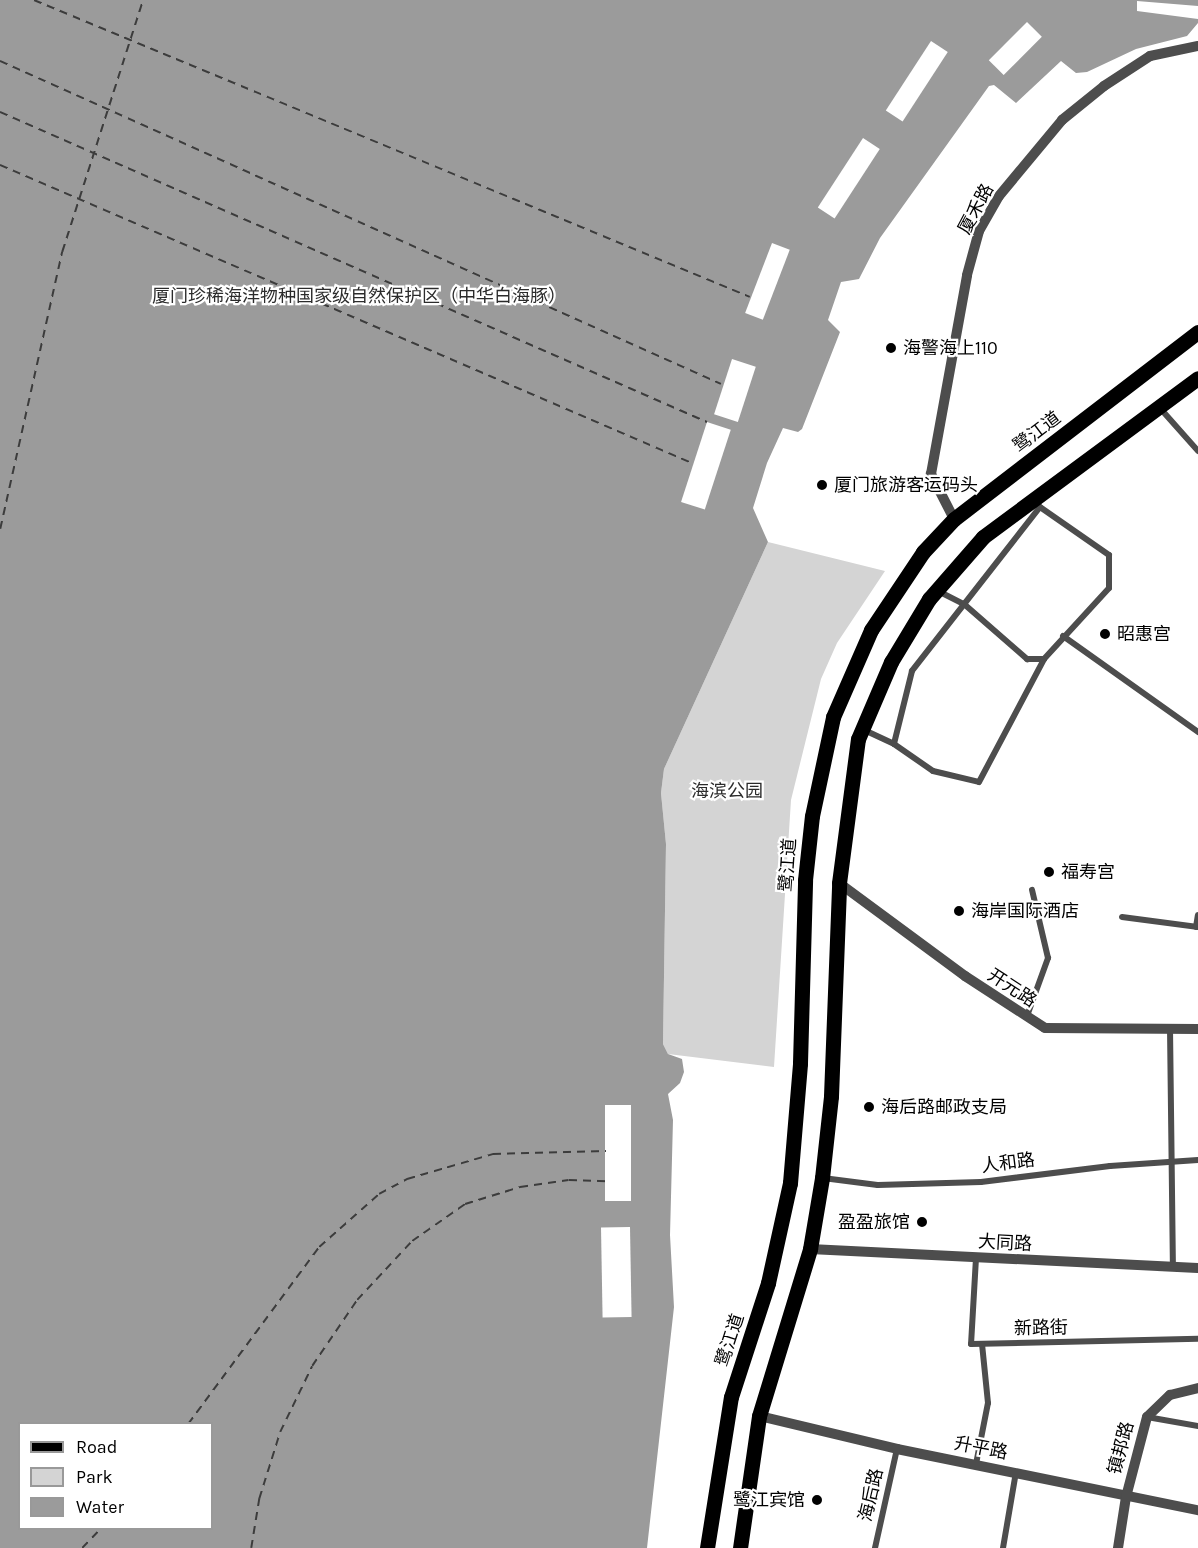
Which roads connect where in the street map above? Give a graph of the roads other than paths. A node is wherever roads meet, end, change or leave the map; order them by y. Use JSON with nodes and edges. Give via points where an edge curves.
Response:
{"nodes":[{"id":1,"x":1198,"y":46,"type":"edge"},
{"id":2,"x":1198,"y":332,"type":"edge"},
{"id":3,"x":1198,"y":378,"type":"edge"},
{"id":4,"x":1159,"y":407,"type":"junction"},
{"id":5,"x":1198,"y":451,"type":"edge"},
{"id":6,"x":1036,"y":504,"type":"junction"},
{"id":7,"x":954,"y":519,"type":"junction"},
{"id":8,"x":937,"y":590,"type":"junction"},
{"id":9,"x":964,"y":604,"type":"junction"},
{"id":10,"x":1063,"y":636,"type":"junction"},
{"id":11,"x":1044,"y":659,"type":"junction"},
{"id":12,"x":862,"y":729,"type":"junction"},
{"id":13,"x":1198,"y":732,"type":"edge"},
{"id":14,"x":894,"y":744,"type":"junction"},
{"id":15,"x":839,"y":883,"type":"junction"},
{"id":16,"x":1032,"y":891,"type":"dead end"},
{"id":17,"x":1198,"y":915,"type":"edge"},
{"id":18,"x":1122,"y":917,"type":"dead end"},
{"id":19,"x":1197,"y":927,"type":"edge"},
{"id":20,"x":1027,"y":1017,"type":"junction"},
{"id":21,"x":1170,"y":1027,"type":"junction"},
{"id":22,"x":1198,"y":1029,"type":"edge"},
{"id":23,"x":1198,"y":1160,"type":"edge"},
{"id":24,"x":1170,"y":1162,"type":"junction"},
{"id":25,"x":822,"y":1178,"type":"junction"},
{"id":26,"x":810,"y":1250,"type":"junction"},
{"id":27,"x":976,"y":1258,"type":"junction"},
{"id":28,"x":1173,"y":1268,"type":"junction"},
{"id":29,"x":1198,"y":1268,"type":"edge"},
{"id":30,"x":1198,"y":1339,"type":"edge"},
{"id":31,"x":982,"y":1344,"type":"junction"},
{"id":32,"x":1198,"y":1388,"type":"edge"},
{"id":33,"x":759,"y":1416,"type":"junction"},
{"id":34,"x":1147,"y":1417,"type":"junction"},
{"id":35,"x":1198,"y":1426,"type":"edge"},
{"id":36,"x":897,"y":1449,"type":"junction"},
{"id":37,"x":976,"y":1464,"type":"junction"},
{"id":38,"x":1016,"y":1472,"type":"junction"},
{"id":39,"x":1125,"y":1497,"type":"junction"},
{"id":40,"x":1198,"y":1510,"type":"edge"},
{"id":41,"x":707,"y":1548,"type":"edge"},
{"id":42,"x":741,"y":1548,"type":"edge"},
{"id":43,"x":875,"y":1548,"type":"edge"},
{"id":44,"x":1003,"y":1548,"type":"edge"},
{"id":45,"x":1118,"y":1548,"type":"edge"}],
"edges":[{"from":1,"to":7,"type":"street","name":"厦禾路","via":[[1150,56],[1062,120],[999,196],[979,231],[966,275],[931,474]]},
{"from":2,"to":7,"type":"main road","name":"鹭江道"},
{"from":3,"to":4,"type":"main road"},
{"from":4,"to":5,"type":"street"},
{"from":4,"to":6,"type":"main road"},
{"from":6,"to":8,"type":"main road","via":[[983,537]]},
{"from":6,"to":9,"type":"street"},
{"from":6,"to":10,"type":"street","via":[[1109,555],[1109,588]]},
{"from":7,"to":41,"type":"main road","name":"鹭江道","via":[[923,552],[871,630],[833,717],[812,816],[805,880],[800,1064],[790,1183],[768,1283],[731,1397]]},
{"from":8,"to":9,"type":"street"},
{"from":8,"to":12,"type":"main road","via":[[891,662]]},
{"from":9,"to":11,"type":"street","via":[[1027,659]]},
{"from":9,"to":14,"type":"street","via":[[912,672]]},
{"from":10,"to":11,"type":"street"},
{"from":10,"to":13,"type":"street"},
{"from":11,"to":14,"type":"street","via":[[979,782],[933,771]]},
{"from":12,"to":14,"type":"street"},
{"from":12,"to":15,"type":"main road"},
{"from":15,"to":20,"type":"street","name":"开元路"},
{"from":15,"to":25,"type":"main road","via":[[831,1096]]},
{"from":16,"to":20,"type":"street","via":[[1048,958]]},
{"from":17,"to":19,"type":"street"},
{"from":18,"to":19,"type":"street"},
{"from":20,"to":21,"type":"street","name":"开元路","via":[[1045,1028]]},
{"from":21,"to":22,"type":"street","name":"开元路"},
{"from":21,"to":24,"type":"street"},
{"from":23,"to":24,"type":"street","name":"人和路"},
{"from":24,"to":25,"type":"street","name":"人和路","via":[[981,1182],[878,1185]]},
{"from":24,"to":28,"type":"street"},
{"from":25,"to":26,"type":"main road"},
{"from":26,"to":27,"type":"street","name":"大同路"},
{"from":26,"to":33,"type":"main road"},
{"from":27,"to":28,"type":"street","name":"大同路"},
{"from":27,"to":31,"type":"street","via":[[971,1344]]},
{"from":28,"to":29,"type":"street","name":"大同路"},
{"from":30,"to":31,"type":"street","name":"新路街"},
{"from":31,"to":37,"type":"street","via":[[988,1402]]},
{"from":32,"to":34,"type":"street","name":"镇邦路","via":[[1170,1395]]},
{"from":33,"to":36,"type":"street","name":"升平路"},
{"from":33,"to":42,"type":"main road"},
{"from":34,"to":35,"type":"street"},
{"from":34,"to":39,"type":"street","name":"镇邦路"},
{"from":36,"to":37,"type":"street","name":"升平路"},
{"from":36,"to":43,"type":"street","name":"海后路"},
{"from":37,"to":38,"type":"street","name":"升平路"},
{"from":38,"to":39,"type":"street","name":"升平路"},
{"from":38,"to":44,"type":"street"},
{"from":39,"to":40,"type":"street","name":"升平路"},
{"from":39,"to":45,"type":"street","name":"镇邦路"}]}
